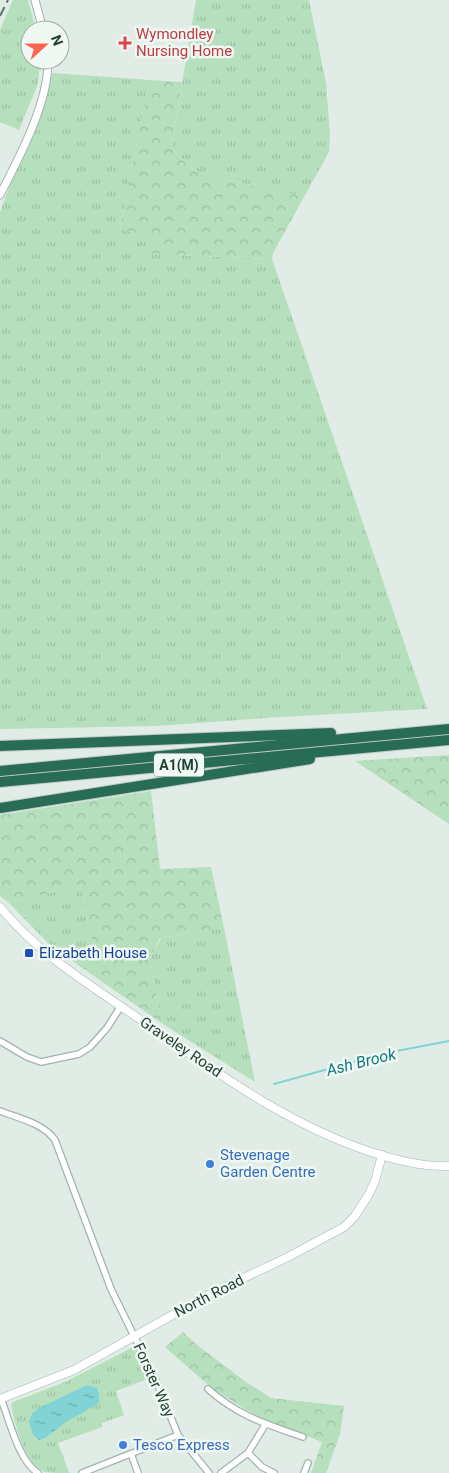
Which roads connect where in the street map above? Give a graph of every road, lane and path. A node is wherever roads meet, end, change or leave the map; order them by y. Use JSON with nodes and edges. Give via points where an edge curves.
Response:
{"nodes":[{"id":1,"x":35,"y":0,"type":"edge"},
{"id":2,"x":40,"y":20,"type":"edge"},
{"id":3,"x":47,"y":70,"type":"edge"},
{"id":4,"x":0,"y":195,"type":"edge"},
{"id":5,"x":449,"y":729,"type":"edge"},
{"id":6,"x":385,"y":734,"type":"junction"},
{"id":7,"x":449,"y":740,"type":"edge"},
{"id":8,"x":0,"y":746,"type":"edge"},
{"id":9,"x":358,"y":748,"type":"junction"},
{"id":10,"x":0,"y":771,"type":"edge"},
{"id":11,"x":0,"y":782,"type":"edge"},
{"id":12,"x":0,"y":808,"type":"edge"},
{"id":13,"x":0,"y":907,"type":"edge"},
{"id":14,"x":120,"y":1006,"type":"junction"},
{"id":15,"x":0,"y":1041,"type":"edge"},
{"id":16,"x":0,"y":1111,"type":"edge"},
{"id":17,"x":382,"y":1156,"type":"junction"},
{"id":18,"x":449,"y":1166,"type":"edge"},
{"id":19,"x":134,"y":1336,"type":"junction"},
{"id":20,"x":208,"y":1389,"type":"dead end"},
{"id":21,"x":0,"y":1399,"type":"edge"},
{"id":22,"x":266,"y":1424,"type":"junction"},
{"id":23,"x":178,"y":1435,"type":"junction"},
{"id":24,"x":303,"y":1437,"type":"dead end"},
{"id":25,"x":248,"y":1453,"type":"junction"},
{"id":26,"x":131,"y":1454,"type":"junction"},
{"id":27,"x":308,"y":1463,"type":"dead end"},
{"id":28,"x":38,"y":1473,"type":"edge"},
{"id":29,"x":82,"y":1473,"type":"edge"},
{"id":30,"x":138,"y":1473,"type":"edge"},
{"id":31,"x":209,"y":1473,"type":"edge"},
{"id":32,"x":221,"y":1473,"type":"edge"},
{"id":33,"x":274,"y":1473,"type":"edge"},
{"id":34,"x":304,"y":1473,"type":"edge"}],
"edges":[{"from":1,"to":2,"type":"street"},
{"from":3,"to":4,"type":"street","via":[[38,111]]},
{"from":5,"to":6,"type":"highway","number":"A1(M)"},
{"from":6,"to":8,"type":"highway","via":[[271,735]]},
{"from":6,"to":10,"type":"highway","number":"A1(M)"},
{"from":7,"to":9,"type":"highway","number":"A1(M)"},
{"from":9,"to":11,"type":"highway","number":"A1(M)"},
{"from":9,"to":12,"type":"highway","number":"A1(M)","via":[[276,765]]},
{"from":13,"to":14,"type":"main road","name":"Graveley Road","via":[[36,945]]},
{"from":14,"to":15,"type":"street","via":[[107,1028],[90,1047],[78,1054],[41,1062]]},
{"from":14,"to":17,"type":"main road","name":"Graveley Road","via":[[284,1114],[328,1136]]},
{"from":16,"to":19,"type":"street","name":"Forster Way","via":[[41,1127],[55,1140],[110,1288]]},
{"from":17,"to":18,"type":"main road","name":"Graveley Road","via":[[411,1163]]},
{"from":17,"to":19,"type":"main road","name":"North Road","via":[[369,1194],[344,1227]]},
{"from":19,"to":21,"type":"main road","name":"North Road","via":[[74,1370]]},
{"from":19,"to":23,"type":"street","name":"Forster Way"},
{"from":20,"to":22,"type":"street","via":[[239,1412]]},
{"from":21,"to":28,"type":"street","via":[[22,1454],[30,1468]]},
{"from":22,"to":24,"type":"street"},
{"from":22,"to":25,"type":"street"},
{"from":23,"to":26,"type":"street"},
{"from":23,"to":31,"type":"street","name":"Forster Way"},
{"from":25,"to":32,"type":"street"},
{"from":25,"to":33,"type":"street","via":[[262,1467]]},
{"from":26,"to":29,"type":"street"},
{"from":26,"to":30,"type":"street"},
{"from":27,"to":34,"type":"street"}]}
